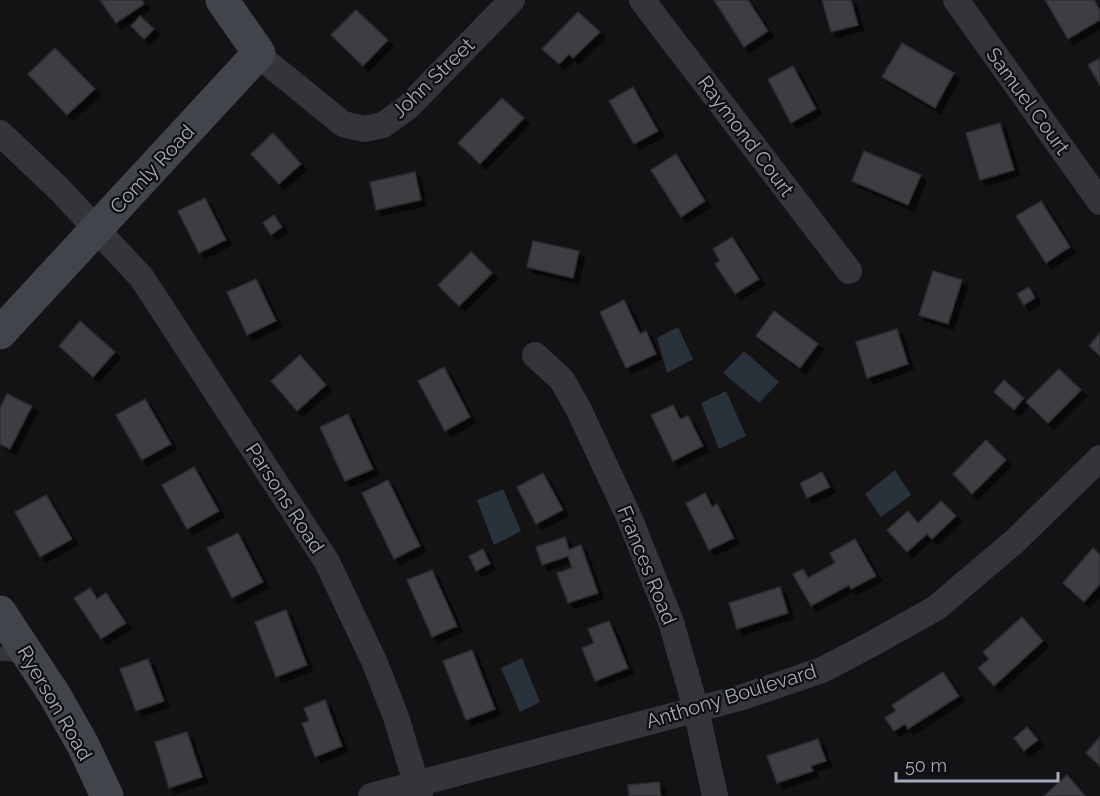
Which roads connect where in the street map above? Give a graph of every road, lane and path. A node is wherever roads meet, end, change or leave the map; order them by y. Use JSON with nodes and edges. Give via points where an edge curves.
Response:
{"nodes":[{"id":1,"x":222,"y":0,"type":"edge"},
{"id":2,"x":512,"y":0,"type":"edge"},
{"id":3,"x":642,"y":0,"type":"edge"},
{"id":4,"x":956,"y":0,"type":"edge"},
{"id":5,"x":259,"y":53,"type":"junction"},
{"id":6,"x":0,"y":133,"type":"edge"},
{"id":7,"x":1100,"y":202,"type":"edge"},
{"id":8,"x":96,"y":229,"type":"junction"},
{"id":9,"x":849,"y":271,"type":"dead end"},
{"id":10,"x":0,"y":333,"type":"edge"},
{"id":11,"x":535,"y":355,"type":"dead end"},
{"id":12,"x":1100,"y":458,"type":"edge"},
{"id":13,"x":0,"y":612,"type":"edge"},
{"id":14,"x":14,"y":655,"type":"edge"},
{"id":15,"x":696,"y":710,"type":"junction"},
{"id":16,"x":418,"y":789,"type":"edge"},
{"id":17,"x":106,"y":796,"type":"edge"},
{"id":18,"x":371,"y":796,"type":"edge"},
{"id":19,"x":715,"y":796,"type":"edge"}],
"edges":[{"from":1,"to":5,"type":"main road"},
{"from":2,"to":5,"type":"street","name":"John Street","via":[[408,107],[374,127],[343,124]]},
{"from":3,"to":9,"type":"street","name":"Raymond Court"},
{"from":4,"to":7,"type":"street","name":"Samuel Court"},
{"from":5,"to":8,"type":"main road","name":"Comly Road"},
{"from":6,"to":8,"type":"street","name":"Parsons Road"},
{"from":8,"to":10,"type":"main road","name":"Comly Road"},
{"from":8,"to":16,"type":"street","name":"Parsons Road","via":[[142,278],[327,562],[374,661]]},
{"from":11,"to":15,"type":"street","name":"Frances Road","via":[[562,380],[629,517],[671,622]]},
{"from":12,"to":15,"type":"street","name":"Anthony Boulevard","via":[[1015,541],[936,608],[822,670]]},
{"from":13,"to":14,"type":"main road","name":"Ryerson Road"},
{"from":14,"to":17,"type":"main road","name":"Ryerson Road","via":[[54,694]]},
{"from":15,"to":16,"type":"street","name":"Anthony Boulevard"},
{"from":15,"to":19,"type":"street","name":"Frances Road"},
{"from":16,"to":18,"type":"street","name":"Anthony Boulevard"}]}
